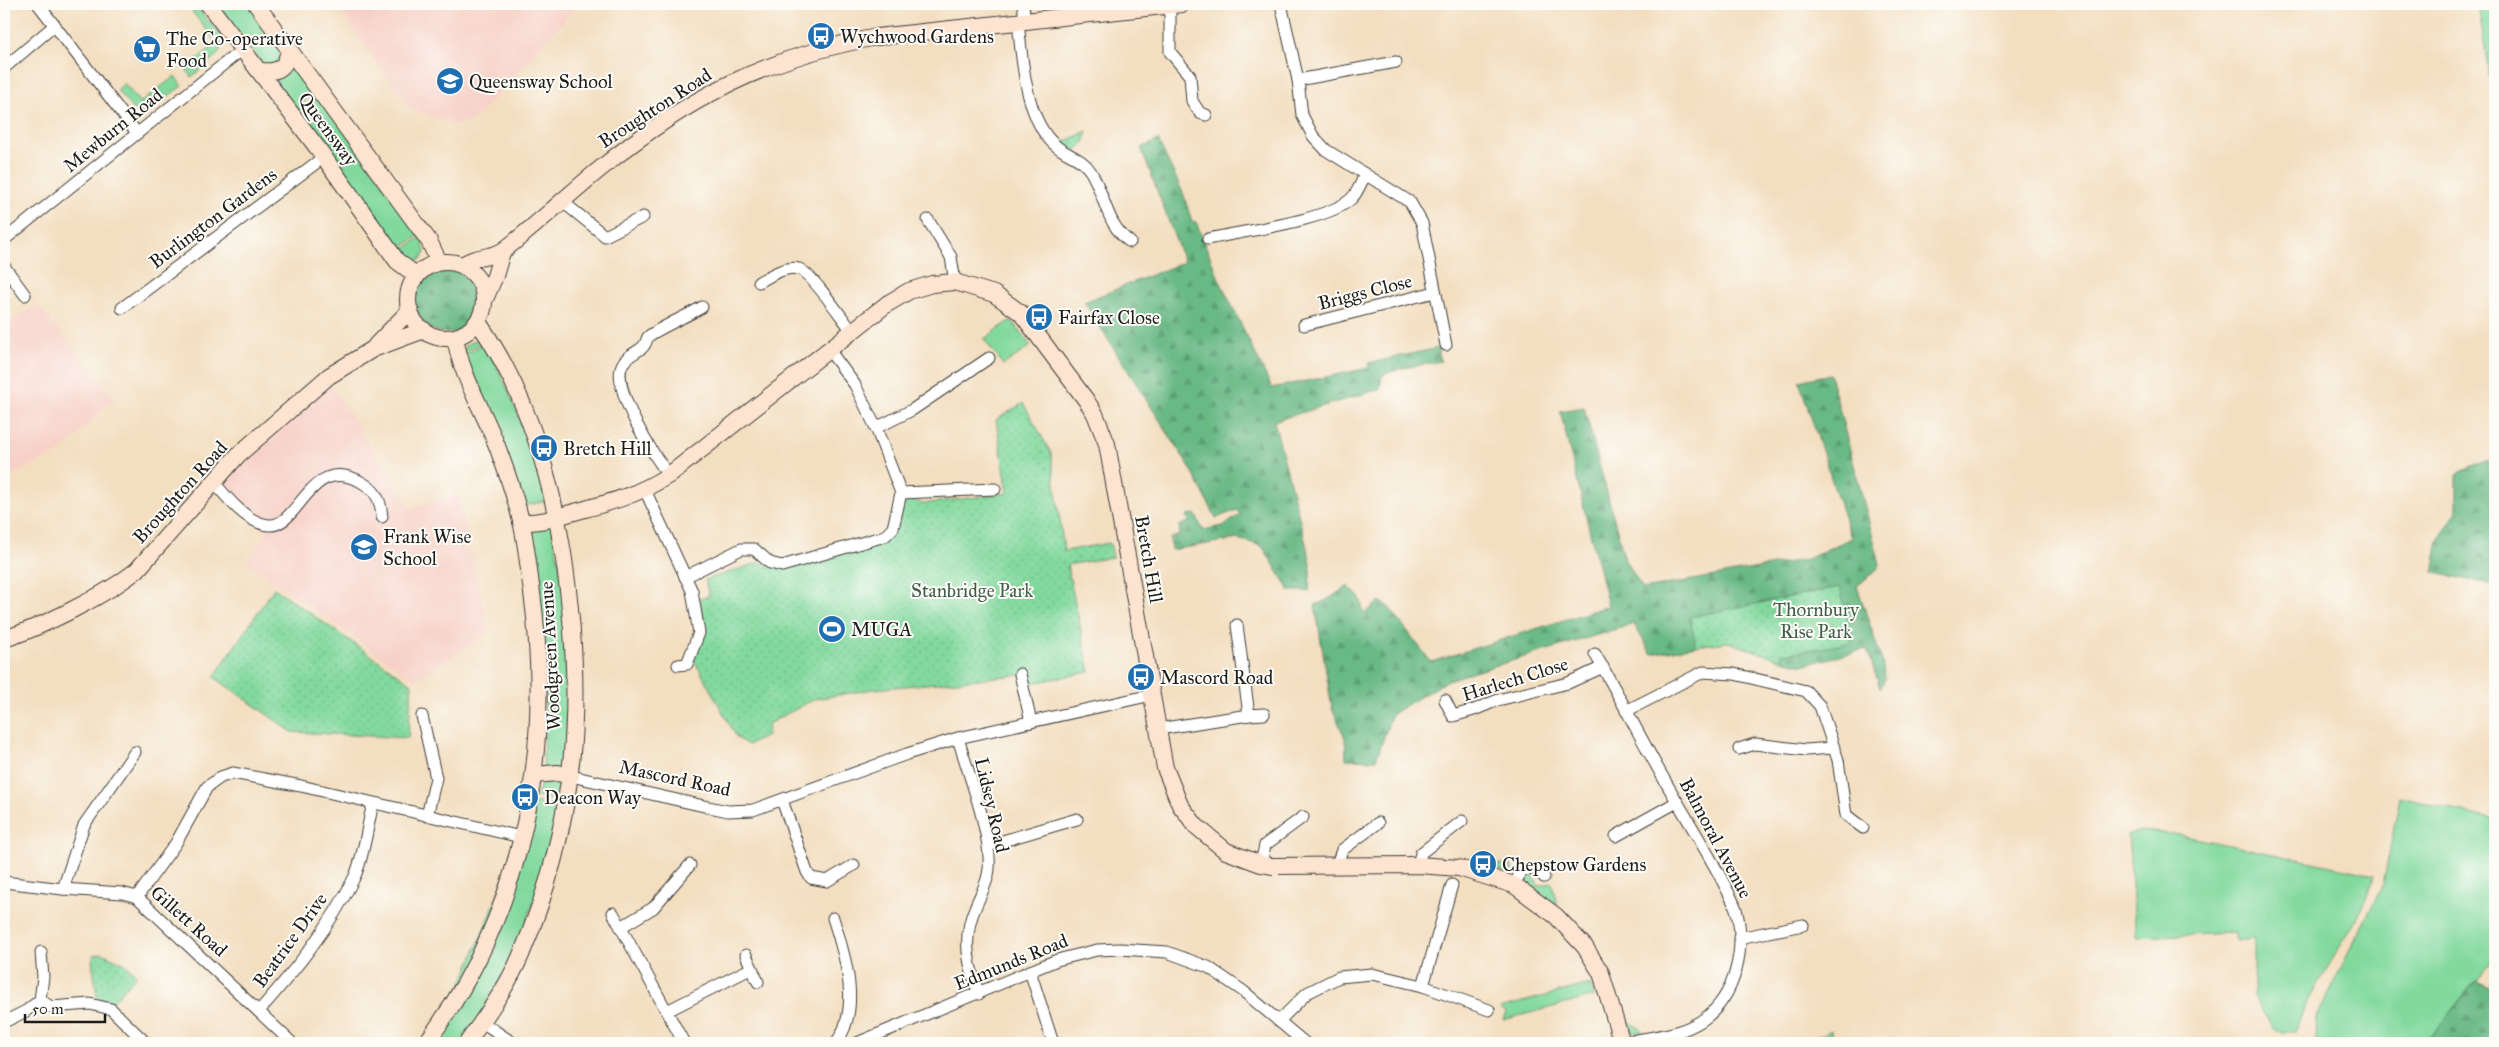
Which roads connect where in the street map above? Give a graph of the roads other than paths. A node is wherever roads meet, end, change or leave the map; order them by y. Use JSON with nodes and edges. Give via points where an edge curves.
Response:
{"nodes":[{"id":1,"x":38,"y":4,"type":"edge"},
{"id":2,"x":208,"y":4,"type":"edge"},
{"id":3,"x":256,"y":4,"type":"edge"},
{"id":4,"x":1023,"y":4,"type":"edge"},
{"id":5,"x":1281,"y":4,"type":"edge"},
{"id":6,"x":1176,"y":5,"type":"edge"},
{"id":7,"x":1021,"y":21,"type":"junction"},
{"id":8,"x":55,"y":25,"type":"junction"},
{"id":9,"x":244,"y":48,"type":"junction"},
{"id":10,"x":289,"y":48,"type":"junction"},
{"id":11,"x":1396,"y":62,"type":"dead end"},
{"id":12,"x":4,"y":68,"type":"edge"},
{"id":13,"x":262,"y":72,"type":"junction"},
{"id":14,"x":1298,"y":80,"type":"junction"},
{"id":15,"x":1206,"y":115,"type":"dead end"},
{"id":16,"x":137,"y":133,"type":"junction"},
{"id":17,"x":324,"y":157,"type":"junction"},
{"id":18,"x":1365,"y":174,"type":"junction"},
{"id":19,"x":563,"y":202,"type":"junction"},
{"id":20,"x":643,"y":217,"type":"dead end"},
{"id":21,"x":928,"y":220,"type":"dead end"},
{"id":22,"x":1208,"y":239,"type":"dead end"},
{"id":23,"x":4,"y":240,"type":"edge"},
{"id":24,"x":1130,"y":242,"type":"dead end"},
{"id":25,"x":502,"y":252,"type":"junction"},
{"id":26,"x":439,"y":262,"type":"junction"},
{"id":27,"x":463,"y":265,"type":"junction"},
{"id":28,"x":4,"y":266,"type":"edge"},
{"id":29,"x":416,"y":276,"type":"junction"},
{"id":30,"x":759,"y":282,"type":"dead end"},
{"id":31,"x":955,"y":282,"type":"junction"},
{"id":32,"x":1435,"y":292,"type":"junction"},
{"id":33,"x":25,"y":295,"type":"dead end"},
{"id":34,"x":485,"y":299,"type":"junction"},
{"id":35,"x":702,"y":307,"type":"dead end"},
{"id":36,"x":122,"y":308,"type":"dead end"},
{"id":37,"x":410,"y":310,"type":"junction"},
{"id":38,"x":478,"y":322,"type":"junction"},
{"id":39,"x":1304,"y":325,"type":"dead end"},
{"id":40,"x":424,"y":330,"type":"junction"},
{"id":41,"x":852,"y":331,"type":"junction"},
{"id":42,"x":455,"y":337,"type":"junction"},
{"id":43,"x":1446,"y":345,"type":"dead end"},
{"id":44,"x":373,"y":348,"type":"junction"},
{"id":45,"x":829,"y":350,"type":"junction"},
{"id":46,"x":989,"y":358,"type":"dead end"},
{"id":47,"x":876,"y":428,"type":"junction"},
{"id":48,"x":669,"y":475,"type":"junction"},
{"id":49,"x":213,"y":482,"type":"junction"},
{"id":50,"x":995,"y":489,"type":"dead end"},
{"id":51,"x":645,"y":490,"type":"junction"},
{"id":52,"x":901,"y":493,"type":"junction"},
{"id":53,"x":382,"y":517,"type":"dead end"},
{"id":54,"x":557,"y":518,"type":"junction"},
{"id":55,"x":522,"y":522,"type":"junction"},
{"id":56,"x":685,"y":577,"type":"junction"},
{"id":57,"x":1237,"y":625,"type":"dead end"},
{"id":58,"x":4,"y":639,"type":"edge"},
{"id":59,"x":1595,"y":654,"type":"dead end"},
{"id":60,"x":687,"y":666,"type":"dead end"},
{"id":61,"x":1603,"y":667,"type":"junction"},
{"id":62,"x":1020,"y":674,"type":"dead end"},
{"id":63,"x":1152,"y":695,"type":"junction"},
{"id":64,"x":1445,"y":700,"type":"dead end"},
{"id":65,"x":1626,"y":711,"type":"junction"},
{"id":66,"x":1264,"y":714,"type":"dead end"},
{"id":67,"x":1249,"y":715,"type":"junction"},
{"id":68,"x":422,"y":716,"type":"dead end"},
{"id":69,"x":1031,"y":722,"type":"junction"},
{"id":70,"x":1158,"y":729,"type":"junction"},
{"id":71,"x":958,"y":738,"type":"junction"},
{"id":72,"x":1833,"y":748,"type":"junction"},
{"id":73,"x":1739,"y":749,"type":"dead end"},
{"id":74,"x":135,"y":752,"type":"dead end"},
{"id":75,"x":534,"y":775,"type":"junction"},
{"id":76,"x":571,"y":776,"type":"junction"},
{"id":77,"x":782,"y":800,"type":"junction"},
{"id":78,"x":1677,"y":802,"type":"junction"},
{"id":79,"x":373,"y":804,"type":"junction"},
{"id":80,"x":427,"y":816,"type":"junction"},
{"id":81,"x":1303,"y":817,"type":"dead end"},
{"id":82,"x":1077,"y":819,"type":"dead end"},
{"id":83,"x":1462,"y":821,"type":"dead end"},
{"id":84,"x":1378,"y":823,"type":"dead end"},
{"id":85,"x":1863,"y":828,"type":"dead end"},
{"id":86,"x":1616,"y":836,"type":"dead end"},
{"id":87,"x":521,"y":837,"type":"junction"},
{"id":88,"x":989,"y":846,"type":"junction"},
{"id":89,"x":1261,"y":864,"type":"junction"},
{"id":90,"x":1337,"y":864,"type":"junction"},
{"id":91,"x":690,"y":865,"type":"dead end"},
{"id":92,"x":854,"y":865,"type":"dead end"},
{"id":93,"x":1418,"y":865,"type":"junction"},
{"id":94,"x":1544,"y":877,"type":"dead end"},
{"id":95,"x":4,"y":882,"type":"edge"},
{"id":96,"x":1452,"y":885,"type":"dead end"},
{"id":97,"x":1514,"y":885,"type":"junction"},
{"id":98,"x":63,"y":890,"type":"junction"},
{"id":99,"x":137,"y":897,"type":"junction"},
{"id":100,"x":614,"y":913,"type":"dead end"},
{"id":101,"x":833,"y":918,"type":"dead end"},
{"id":102,"x":1804,"y":925,"type":"dead end"},
{"id":103,"x":621,"y":927,"type":"junction"},
{"id":104,"x":1739,"y":938,"type":"junction"},
{"id":105,"x":41,"y":952,"type":"dead end"},
{"id":106,"x":746,"y":955,"type":"dead end"},
{"id":107,"x":752,"y":968,"type":"junction"},
{"id":108,"x":1030,"y":971,"type":"junction"},
{"id":109,"x":758,"y":982,"type":"dead end"},
{"id":110,"x":1423,"y":986,"type":"junction"},
{"id":111,"x":978,"y":994,"type":"junction"},
{"id":112,"x":40,"y":1000,"type":"junction"},
{"id":113,"x":667,"y":1010,"type":"junction"},
{"id":114,"x":1489,"y":1010,"type":"dead end"},
{"id":115,"x":259,"y":1011,"type":"junction"},
{"id":116,"x":1279,"y":1021,"type":"junction"},
{"id":117,"x":4,"y":1022,"type":"edge"},
{"id":118,"x":482,"y":1022,"type":"junction"},
{"id":119,"x":146,"y":1043,"type":"edge"},
{"id":120,"x":292,"y":1043,"type":"edge"},
{"id":121,"x":426,"y":1043,"type":"edge"},
{"id":122,"x":468,"y":1043,"type":"edge"},
{"id":123,"x":513,"y":1043,"type":"edge"},
{"id":124,"x":684,"y":1043,"type":"edge"},
{"id":125,"x":836,"y":1043,"type":"edge"},
{"id":126,"x":857,"y":1043,"type":"edge"},
{"id":127,"x":1053,"y":1043,"type":"edge"},
{"id":128,"x":1305,"y":1043,"type":"edge"},
{"id":129,"x":1621,"y":1043,"type":"edge"}],
"edges":[{"from":1,"to":8,"type":"street"},
{"from":2,"to":9,"type":"street","name":"Queensway"},
{"from":3,"to":10,"type":"street","name":"Queensway"},
{"from":4,"to":7,"type":"street"},
{"from":5,"to":14,"type":"street"},
{"from":6,"to":7,"type":"street","name":"Broughton Road"},
{"from":6,"to":15,"type":"street","via":[[1170,52],[1190,76],[1192,101],[1200,113]]},
{"from":7,"to":19,"type":"street","name":"Broughton Road","via":[[852,42],[774,63],[685,108],[600,169]]},
{"from":7,"to":24,"type":"street","via":[[1028,95],[1036,115],[1056,146],[1086,164],[1098,184],[1112,224]]},
{"from":8,"to":12,"type":"street"},
{"from":8,"to":16,"type":"street"},
{"from":9,"to":13,"type":"street","name":"Queensway"},
{"from":9,"to":16,"type":"street","name":"Mewburn Road"},
{"from":10,"to":13,"type":"street","via":[[285,65],[273,72]]},
{"from":10,"to":26,"type":"street","name":"Queensway","via":[[429,241]]},
{"from":11,"to":14,"type":"street"},
{"from":13,"to":17,"type":"street","name":"Queensway"},
{"from":14,"to":18,"type":"street","via":[[1302,114],[1314,136],[1326,150]]},
{"from":16,"to":23,"type":"street","name":"Mewburn Road"},
{"from":17,"to":29,"type":"street","name":"Queensway","via":[[397,261]]},
{"from":17,"to":36,"type":"street","name":"Burlington Gardens"},
{"from":18,"to":22,"type":"street","via":[[1354,197],[1340,208]]},
{"from":18,"to":32,"type":"street","via":[[1410,202],[1422,224]]},
{"from":19,"to":20,"type":"street","via":[[605,236]]},
{"from":19,"to":25,"type":"street","name":"Broughton Road"},
{"from":21,"to":31,"type":"street","via":[[951,257]]},
{"from":25,"to":27,"type":"street","via":[[470,259]]},
{"from":25,"to":34,"type":"street","via":[[496,276]]},
{"from":26,"to":27,"type":"street"},
{"from":26,"to":29,"type":"street"},
{"from":27,"to":34,"type":"street","via":[[479,279]]},
{"from":28,"to":33,"type":"street"},
{"from":29,"to":37,"type":"street","via":[[409,292]]},
{"from":30,"to":41,"type":"street","via":[[787,269],[798,269],[809,276]]},
{"from":31,"to":41,"type":"street","name":"Bretch Hill","via":[[909,291]]},
{"from":31,"to":63,"type":"street","name":"Bretch Hill","via":[[994,294],[1021,313],[1096,414],[1108,444]]},
{"from":32,"to":39,"type":"street","name":"Briggs Close"},
{"from":32,"to":43,"type":"street"},
{"from":34,"to":38,"type":"street"},
{"from":35,"to":48,"type":"street","via":[[648,337],[642,348],[623,363],[620,371],[620,382],[638,424],[655,458]]},
{"from":37,"to":40,"type":"street"},
{"from":37,"to":44,"type":"street","name":"Broughton Road"},
{"from":38,"to":42,"type":"street"},
{"from":38,"to":54,"type":"street","name":"Woodgreen Avenue","via":[[496,348],[516,388],[533,431]]},
{"from":40,"to":42,"type":"street","via":[[439,337]]},
{"from":40,"to":44,"type":"street","name":"Broughton Road"},
{"from":41,"to":45,"type":"street","name":"Bretch Hill"},
{"from":42,"to":55,"type":"street","name":"Woodgreen Avenue","via":[[458,357],[497,446]]},
{"from":44,"to":49,"type":"street","name":"Broughton Road","via":[[329,376],[238,455]]},
{"from":45,"to":47,"type":"street","via":[[855,385]]},
{"from":45,"to":48,"type":"street","name":"Bretch Hill"},
{"from":46,"to":47,"type":"street","via":[[912,410]]},
{"from":47,"to":52,"type":"street"},
{"from":48,"to":51,"type":"street","name":"Bretch Hill"},
{"from":49,"to":53,"type":"street","via":[[256,523],[271,525],[283,521],[313,487],[325,479],[340,476],[359,480],[373,489],[381,504]]},
{"from":49,"to":58,"type":"street","name":"Broughton Road","via":[[137,570],[121,583]]},
{"from":50,"to":52,"type":"street"},
{"from":51,"to":54,"type":"street","name":"Bretch Hill"},
{"from":51,"to":56,"type":"street"},
{"from":52,"to":56,"type":"street","via":[[893,528],[885,536],[782,566],[770,563],[754,549],[741,549]]},
{"from":54,"to":55,"type":"street","name":"Bretch Hill"},
{"from":54,"to":76,"type":"street","name":"Woodgreen Avenue","via":[[576,683]]},
{"from":55,"to":75,"type":"street","name":"Woodgreen Avenue","via":[[538,636],[540,706]]},
{"from":56,"to":60,"type":"street","via":[[692,591],[699,633]]},
{"from":57,"to":67,"type":"street"},
{"from":59,"to":61,"type":"street","name":"Balmoral Avenue"},
{"from":61,"to":64,"type":"street","name":"Harlech Close","via":[[1568,684],[1498,700],[1453,716]]},
{"from":61,"to":65,"type":"street","name":"Balmoral Avenue"},
{"from":62,"to":69,"type":"street"},
{"from":63,"to":69,"type":"street","name":"Mascord Road"},
{"from":63,"to":70,"type":"street","name":"Bretch Hill"},
{"from":65,"to":72,"type":"street","via":[[1703,672],[1734,674],[1806,691],[1820,706]]},
{"from":65,"to":78,"type":"street","name":"Balmoral Avenue"},
{"from":66,"to":67,"type":"street"},
{"from":67,"to":70,"type":"street"},
{"from":68,"to":80,"type":"street","via":[[436,778]]},
{"from":69,"to":71,"type":"street","name":"Mascord Road"},
{"from":70,"to":89,"type":"street","name":"Bretch Hill","via":[[1172,789],[1196,826],[1226,851]]},
{"from":71,"to":77,"type":"street","name":"Mascord Road"},
{"from":71,"to":88,"type":"street","name":"Lidsey Road"},
{"from":72,"to":73,"type":"street","via":[[1806,750],[1755,744]]},
{"from":72,"to":85,"type":"street","via":[[1838,760],[1846,814]]},
{"from":74,"to":98,"type":"street","via":[[84,825]]},
{"from":75,"to":76,"type":"street","name":"Mascord Road","via":[[558,773]]},
{"from":75,"to":87,"type":"street","name":"Woodgreen Avenue"},
{"from":76,"to":77,"type":"street","name":"Mascord Road","via":[[728,811],[753,810]]},
{"from":76,"to":118,"type":"street","name":"Woodgreen Avenue","via":[[553,864],[527,938],[514,969]]},
{"from":77,"to":92,"type":"street","via":[[811,878],[828,881]]},
{"from":78,"to":86,"type":"street"},
{"from":78,"to":104,"type":"street","name":"Balmoral Avenue","via":[[1736,908]]},
{"from":79,"to":80,"type":"street"},
{"from":79,"to":99,"type":"street","via":[[249,775],[221,777],[207,787],[176,843]]},
{"from":79,"to":115,"type":"street","name":"Beatrice Drive","via":[[355,876],[320,936]]},
{"from":80,"to":87,"type":"street"},
{"from":81,"to":89,"type":"street","via":[[1265,845]]},
{"from":82,"to":88,"type":"street"},
{"from":83,"to":93,"type":"street","via":[[1421,852]]},
{"from":84,"to":90,"type":"street","via":[[1342,850]]},
{"from":87,"to":121,"type":"street","name":"Woodgreen Avenue","via":[[504,900],[480,955]]},
{"from":88,"to":111,"type":"street","name":"Lidsey Road","via":[[987,881],[974,910],[967,938],[970,971]]},
{"from":89,"to":90,"type":"street","name":"Bretch Hill"},
{"from":90,"to":93,"type":"street","name":"Bretch Hill"},
{"from":91,"to":103,"type":"street","via":[[653,908]]},
{"from":93,"to":97,"type":"street","name":"Bretch Hill","via":[[1459,868]]},
{"from":94,"to":97,"type":"street","via":[[1540,868],[1522,870]]},
{"from":95,"to":98,"type":"street","name":"Gillett Road"},
{"from":96,"to":110,"type":"street"},
{"from":97,"to":129,"type":"street","name":"Bretch Hill","via":[[1556,916],[1585,947],[1600,973]]},
{"from":98,"to":99,"type":"street","name":"Gillett Road","via":[[122,893]]},
{"from":99,"to":115,"type":"street","name":"Gillett Road"},
{"from":100,"to":103,"type":"street"},
{"from":101,"to":125,"type":"street","via":[[848,969],[848,1019]]},
{"from":102,"to":104,"type":"street"},
{"from":103,"to":113,"type":"street"},
{"from":104,"to":129,"type":"street","name":"Balmoral Avenue","via":[[1738,965],[1731,984],[1706,1018],[1682,1030]]},
{"from":105,"to":112,"type":"street"},
{"from":106,"to":107,"type":"street"},
{"from":107,"to":109,"type":"street"},
{"from":107,"to":113,"type":"street"},
{"from":108,"to":111,"type":"street","name":"Edmunds Road"},
{"from":108,"to":116,"type":"street","name":"Edmunds Road","via":[[1098,950],[1167,952],[1226,978]]},
{"from":108,"to":127,"type":"street"},
{"from":110,"to":114,"type":"street"},
{"from":110,"to":116,"type":"street","via":[[1372,974],[1339,977],[1307,993]]},
{"from":111,"to":126,"type":"street","name":"Edmunds Road"},
{"from":112,"to":117,"type":"street"},
{"from":112,"to":119,"type":"street","via":[[51,1008],[90,1004],[112,1009]]},
{"from":113,"to":124,"type":"street"},
{"from":115,"to":120,"type":"street","name":"Gillett Road"},
{"from":116,"to":128,"type":"street","name":"Edmunds Road"},
{"from":118,"to":122,"type":"street","name":"Woodgreen Avenue"},
{"from":118,"to":123,"type":"street"}]}
